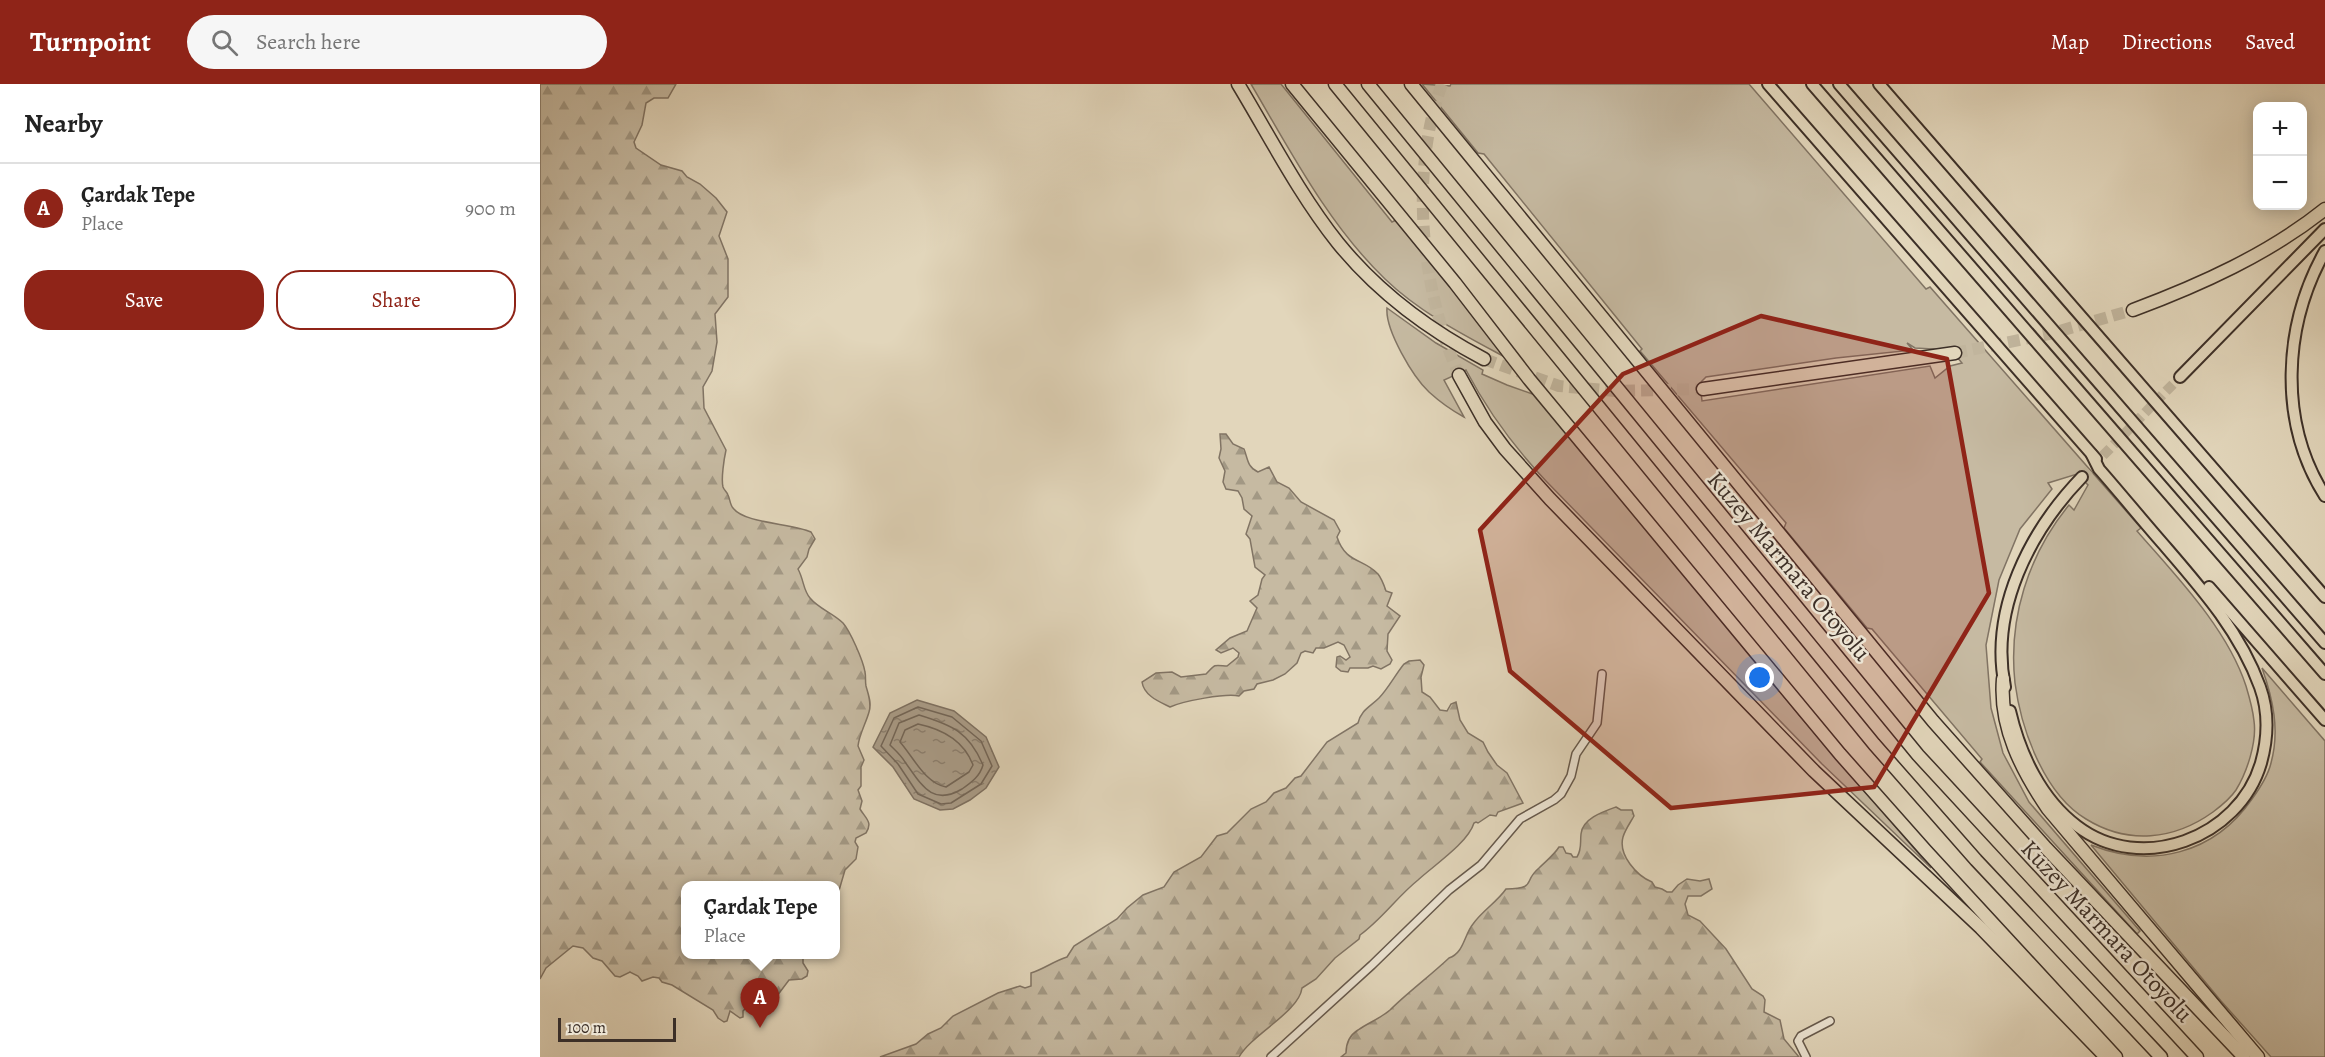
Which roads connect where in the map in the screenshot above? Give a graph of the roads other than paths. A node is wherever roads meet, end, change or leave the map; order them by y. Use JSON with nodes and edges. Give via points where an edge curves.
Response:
{"nodes":[{"id":1,"x":1238,"y":84,"type":"edge"},
{"id":2,"x":1292,"y":84,"type":"edge"},
{"id":3,"x":1335,"y":84,"type":"edge"},
{"id":4,"x":1368,"y":84,"type":"edge"},
{"id":5,"x":1411,"y":84,"type":"edge"},
{"id":6,"x":1768,"y":84,"type":"edge"},
{"id":7,"x":1812,"y":84,"type":"edge"},
{"id":8,"x":1839,"y":84,"type":"edge"},
{"id":9,"x":1879,"y":84,"type":"edge"},
{"id":10,"x":2325,"y":209,"type":"edge"},
{"id":11,"x":2325,"y":229,"type":"edge"},
{"id":12,"x":2325,"y":251,"type":"edge"},
{"id":13,"x":2133,"y":310,"type":"tunnel mouth"},
{"id":14,"x":1955,"y":353,"type":"tunnel mouth"},
{"id":15,"x":1484,"y":358,"type":"tunnel mouth"},
{"id":16,"x":1459,"y":375,"type":"tunnel mouth"},
{"id":17,"x":2180,"y":377,"type":"tunnel mouth"},
{"id":18,"x":1702,"y":389,"type":"tunnel mouth"},
{"id":19,"x":2092,"y":455,"type":"junction"},
{"id":20,"x":2082,"y":477,"type":"tunnel mouth"},
{"id":21,"x":2325,"y":496,"type":"edge"},
{"id":22,"x":2325,"y":597,"type":"edge"},
{"id":23,"x":2325,"y":643,"type":"edge"},
{"id":24,"x":1602,"y":674,"type":"dead end"},
{"id":25,"x":2325,"y":674,"type":"edge"},
{"id":26,"x":2003,"y":679,"type":"junction"},
{"id":27,"x":2325,"y":720,"type":"edge"},
{"id":28,"x":1830,"y":1021,"type":"dead end"},
{"id":29,"x":1271,"y":1057,"type":"edge"},
{"id":30,"x":1806,"y":1057,"type":"edge"},
{"id":31,"x":2105,"y":1057,"type":"edge"},
{"id":32,"x":2116,"y":1057,"type":"edge"},
{"id":33,"x":2161,"y":1057,"type":"edge"},
{"id":34,"x":2197,"y":1057,"type":"edge"},
{"id":35,"x":2244,"y":1057,"type":"edge"},
{"id":36,"x":2258,"y":1057,"type":"edge"}],
"edges":[{"from":1,"to":15,"type":"highway","via":[[1307,198],[1350,257],[1412,314]]},
{"from":2,"to":32,"type":"highway","via":[[1529,379],[1840,754]]},
{"from":3,"to":33,"type":"highway","name":"Kuzey Marmara Otoyolu","via":[[1874,744],[1976,860]]},
{"from":4,"to":34,"type":"highway","name":"Kuzey Marmara Otoyolu","via":[[1918,755]]},
{"from":5,"to":35,"type":"highway","via":[[1933,721],[2046,848]]},
{"from":6,"to":19,"type":"highway"},
{"from":7,"to":25,"type":"highway"},
{"from":8,"to":23,"type":"highway"},
{"from":9,"to":22,"type":"highway"},
{"from":10,"to":13,"type":"highway","via":[[2222,273]]},
{"from":11,"to":17,"type":"highway"},
{"from":12,"to":21,"type":"highway","via":[[2310,282],[2295,330],[2292,397],[2301,440]]},
{"from":14,"to":18,"type":"highway"},
{"from":16,"to":31,"type":"highway","via":[[1490,429],[1550,499],[1814,771],[1981,928]]},
{"from":19,"to":26,"type":"highway","via":[[2099,469],[2207,595],[2242,647],[2265,705],[2267,733],[2258,773],[2227,817],[2192,839],[2152,848],[2103,840],[2073,823],[2044,791],[2023,751]]},
{"from":19,"to":27,"type":"highway"},
{"from":20,"to":26,"type":"highway","via":[[2041,527],[2016,577],[2005,621]]},
{"from":24,"to":29,"type":"street","via":[[1597,723],[1576,754],[1571,776],[1561,794],[1520,819],[1481,866],[1442,896]]},
{"from":26,"to":36,"type":"highway","via":[[2002,695],[2017,756],[2048,809]]},
{"from":28,"to":30,"type":"street","via":[[1798,1041]]}]}
